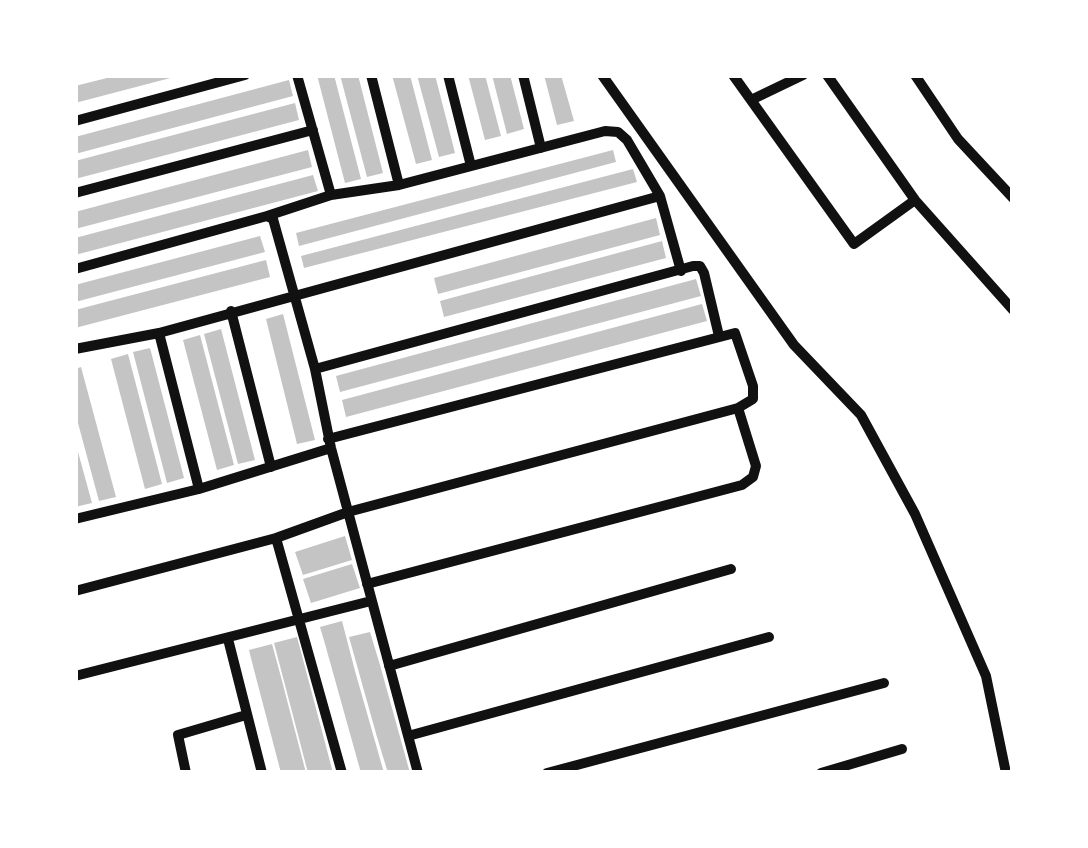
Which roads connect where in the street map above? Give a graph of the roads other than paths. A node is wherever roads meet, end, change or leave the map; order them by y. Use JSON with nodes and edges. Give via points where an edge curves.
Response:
{"nodes":[{"id":1,"x":246,"y":75,"type":"edge"},
{"id":2,"x":296,"y":75,"type":"edge"},
{"id":3,"x":371,"y":75,"type":"edge"},
{"id":4,"x":448,"y":75,"type":"edge"},
{"id":5,"x":523,"y":75,"type":"edge"},
{"id":6,"x":602,"y":75,"type":"edge"},
{"id":7,"x":734,"y":75,"type":"edge"},
{"id":8,"x":803,"y":75,"type":"edge"},
{"id":9,"x":826,"y":75,"type":"edge"},
{"id":10,"x":915,"y":75,"type":"edge"},
{"id":11,"x":751,"y":100,"type":"junction"},
{"id":12,"x":75,"y":121,"type":"edge"},
{"id":13,"x":314,"y":130,"type":"junction"},
{"id":14,"x":542,"y":148,"type":"junction"},
{"id":15,"x":470,"y":166,"type":"junction"},
{"id":16,"x":400,"y":185,"type":"junction"},
{"id":17,"x":75,"y":193,"type":"edge"},
{"id":18,"x":330,"y":195,"type":"junction"},
{"id":19,"x":660,"y":196,"type":"junction"},
{"id":20,"x":1013,"y":198,"type":"edge"},
{"id":21,"x":915,"y":200,"type":"junction"},
{"id":22,"x":267,"y":216,"type":"junction"},
{"id":23,"x":75,"y":268,"type":"edge"},
{"id":24,"x":681,"y":272,"type":"junction"},
{"id":25,"x":295,"y":295,"type":"junction"},
{"id":26,"x":1013,"y":310,"type":"edge"},
{"id":27,"x":231,"y":311,"type":"junction"},
{"id":28,"x":160,"y":333,"type":"junction"},
{"id":29,"x":719,"y":336,"type":"junction"},
{"id":30,"x":75,"y":348,"type":"edge"},
{"id":31,"x":315,"y":369,"type":"junction"},
{"id":32,"x":738,"y":408,"type":"junction"},
{"id":33,"x":330,"y":444,"type":"junction"},
{"id":34,"x":271,"y":467,"type":"junction"},
{"id":35,"x":199,"y":489,"type":"junction"},
{"id":36,"x":348,"y":512,"type":"junction"},
{"id":37,"x":75,"y":519,"type":"edge"},
{"id":38,"x":276,"y":538,"type":"junction"},
{"id":39,"x":732,"y":570,"type":"dead end"},
{"id":40,"x":367,"y":584,"type":"junction"},
{"id":41,"x":75,"y":591,"type":"edge"},
{"id":42,"x":371,"y":601,"type":"junction"},
{"id":43,"x":300,"y":620,"type":"junction"},
{"id":44,"x":769,"y":637,"type":"dead end"},
{"id":45,"x":228,"y":640,"type":"junction"},
{"id":46,"x":389,"y":666,"type":"junction"},
{"id":47,"x":75,"y":676,"type":"edge"},
{"id":48,"x":884,"y":683,"type":"dead end"},
{"id":49,"x":246,"y":715,"type":"junction"},
{"id":50,"x":408,"y":736,"type":"junction"},
{"id":51,"x":902,"y":749,"type":"dead end"},
{"id":52,"x":186,"y":773,"type":"edge"},
{"id":53,"x":262,"y":773,"type":"edge"},
{"id":54,"x":342,"y":773,"type":"edge"},
{"id":55,"x":418,"y":773,"type":"edge"},
{"id":56,"x":546,"y":773,"type":"edge"},
{"id":57,"x":820,"y":773,"type":"edge"},
{"id":58,"x":1006,"y":773,"type":"edge"}],
"edges":[{"from":1,"to":12,"type":"street"},
{"from":2,"to":13,"type":"street"},
{"from":3,"to":16,"type":"street"},
{"from":4,"to":15,"type":"street"},
{"from":5,"to":14,"type":"street"},
{"from":6,"to":58,"type":"street","via":[[794,345],[861,415],[915,514],[986,676]]},
{"from":7,"to":11,"type":"street"},
{"from":8,"to":11,"type":"street"},
{"from":9,"to":21,"type":"street"},
{"from":10,"to":20,"type":"street","via":[[958,138]]},
{"from":11,"to":21,"type":"street","via":[[854,244]]},
{"from":13,"to":17,"type":"street"},
{"from":13,"to":18,"type":"street"},
{"from":14,"to":15,"type":"street"},
{"from":14,"to":19,"type":"street","via":[[618,132]]},
{"from":15,"to":16,"type":"street"},
{"from":16,"to":18,"type":"street"},
{"from":18,"to":22,"type":"street"},
{"from":19,"to":24,"type":"street"},
{"from":19,"to":25,"type":"street"},
{"from":21,"to":26,"type":"street"},
{"from":22,"to":23,"type":"street"},
{"from":22,"to":25,"type":"street"},
{"from":24,"to":29,"type":"street","via":[[700,266]]},
{"from":24,"to":31,"type":"street"},
{"from":25,"to":27,"type":"street"},
{"from":25,"to":31,"type":"street"},
{"from":27,"to":28,"type":"street"},
{"from":27,"to":34,"type":"street"},
{"from":28,"to":30,"type":"street"},
{"from":28,"to":35,"type":"street"},
{"from":29,"to":32,"type":"street","via":[[739,338],[753,386],[753,400]]},
{"from":29,"to":33,"type":"street"},
{"from":31,"to":33,"type":"street"},
{"from":32,"to":36,"type":"street"},
{"from":32,"to":40,"type":"street","via":[[756,466],[742,485]]},
{"from":33,"to":34,"type":"street"},
{"from":33,"to":36,"type":"street"},
{"from":34,"to":35,"type":"street"},
{"from":35,"to":37,"type":"street"},
{"from":36,"to":38,"type":"street"},
{"from":36,"to":40,"type":"street"},
{"from":38,"to":41,"type":"street"},
{"from":38,"to":43,"type":"street"},
{"from":39,"to":46,"type":"street"},
{"from":40,"to":42,"type":"street"},
{"from":42,"to":43,"type":"street"},
{"from":42,"to":46,"type":"street"},
{"from":43,"to":45,"type":"street"},
{"from":43,"to":54,"type":"street"},
{"from":44,"to":50,"type":"street"},
{"from":45,"to":47,"type":"street"},
{"from":45,"to":49,"type":"street"},
{"from":46,"to":50,"type":"street"},
{"from":48,"to":56,"type":"street"},
{"from":49,"to":52,"type":"street","via":[[178,735]]},
{"from":49,"to":53,"type":"street"},
{"from":50,"to":55,"type":"street"},
{"from":51,"to":57,"type":"street"}]}
